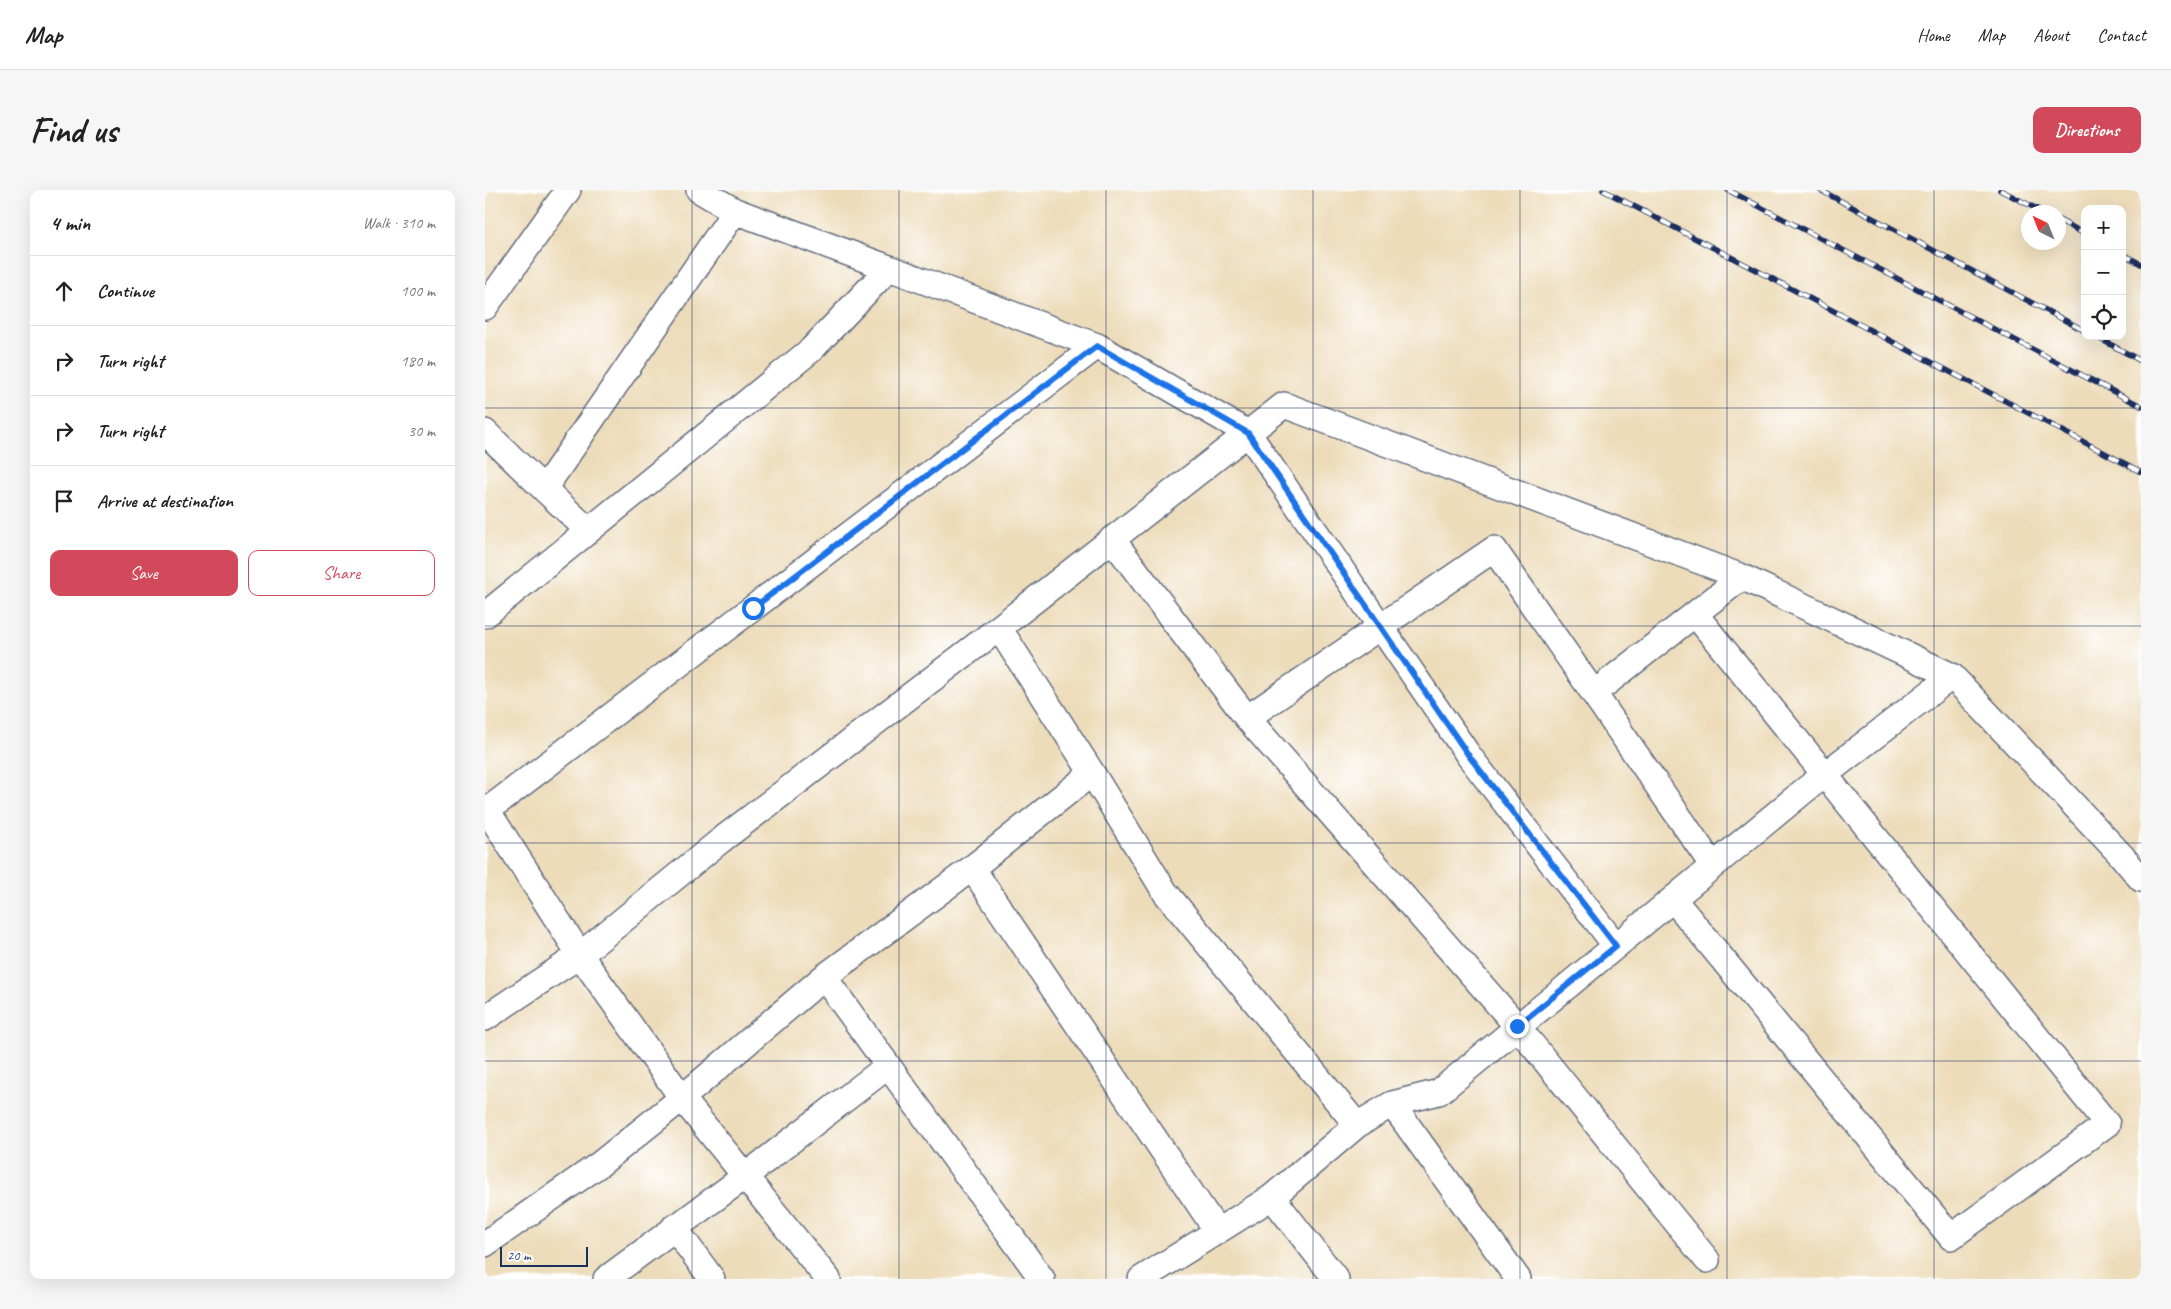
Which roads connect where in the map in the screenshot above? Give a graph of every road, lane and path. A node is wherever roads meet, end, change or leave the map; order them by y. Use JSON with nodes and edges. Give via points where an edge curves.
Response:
{"nodes":[{"id":1,"x":568,"y":190,"type":"edge"},
{"id":2,"x":699,"y":190,"type":"edge"},
{"id":3,"x":735,"y":211,"type":"junction"},
{"id":4,"x":889,"y":268,"type":"junction"},
{"id":5,"x":485,"y":307,"type":"edge"},
{"id":6,"x":1097,"y":346,"type":"junction"},
{"id":7,"x":485,"y":432,"type":"edge"},
{"id":8,"x":1248,"y":433,"type":"junction"},
{"id":9,"x":544,"y":489,"type":"junction"},
{"id":10,"x":588,"y":530,"type":"junction"},
{"id":11,"x":1111,"y":539,"type":"junction"},
{"id":12,"x":1742,"y":576,"type":"junction"},
{"id":13,"x":1695,"y":614,"type":"junction"},
{"id":14,"x":485,"y":615,"type":"edge"},
{"id":15,"x":999,"y":628,"type":"junction"},
{"id":16,"x":1381,"y":628,"type":"junction"},
{"id":17,"x":1952,"y":676,"type":"junction"},
{"id":18,"x":1594,"y":693,"type":"junction"},
{"id":19,"x":1247,"y":718,"type":"junction"},
{"id":20,"x":1092,"y":773,"type":"junction"},
{"id":21,"x":1824,"y":775,"type":"junction"},
{"id":22,"x":486,"y":810,"type":"edge"},
{"id":23,"x":1713,"y":866,"type":"junction"},
{"id":24,"x":972,"y":868,"type":"junction"},
{"id":25,"x":2141,"y":879,"type":"edge"},
{"id":26,"x":1673,"y":899,"type":"junction"},
{"id":27,"x":1616,"y":946,"type":"junction"},
{"id":28,"x":580,"y":955,"type":"junction"},
{"id":29,"x":824,"y":977,"type":"junction"},
{"id":30,"x":485,"y":1018,"type":"edge"},
{"id":31,"x":1517,"y":1026,"type":"junction"},
{"id":32,"x":888,"y":1066,"type":"junction"},
{"id":33,"x":682,"y":1098,"type":"junction"},
{"id":34,"x":1392,"y":1104,"type":"junction"},
{"id":35,"x":1357,"y":1124,"type":"junction"},
{"id":36,"x":744,"y":1177,"type":"junction"},
{"id":37,"x":1272,"y":1197,"type":"junction"},
{"id":38,"x":674,"y":1228,"type":"junction"},
{"id":39,"x":1217,"y":1231,"type":"junction"},
{"id":40,"x":485,"y":1244,"type":"edge"},
{"id":41,"x":1707,"y":1260,"type":"dead end"},
{"id":42,"x":606,"y":1279,"type":"edge"},
{"id":43,"x":712,"y":1279,"type":"edge"},
{"id":44,"x":828,"y":1279,"type":"edge"},
{"id":45,"x":1042,"y":1279,"type":"edge"},
{"id":46,"x":1141,"y":1279,"type":"edge"},
{"id":47,"x":1336,"y":1279,"type":"edge"},
{"id":48,"x":1518,"y":1279,"type":"edge"}],
"edges":[{"from":1,"to":5,"type":"street"},
{"from":2,"to":3,"type":"street"},
{"from":3,"to":4,"type":"street"},
{"from":3,"to":9,"type":"street"},
{"from":4,"to":6,"type":"street"},
{"from":4,"to":10,"type":"street","via":[[811,350]]},
{"from":6,"to":8,"type":"street"},
{"from":6,"to":22,"type":"street"},
{"from":7,"to":9,"type":"street"},
{"from":8,"to":11,"type":"street"},
{"from":8,"to":12,"type":"street","via":[[1284,405]]},
{"from":8,"to":16,"type":"street"},
{"from":9,"to":10,"type":"street"},
{"from":10,"to":14,"type":"street"},
{"from":11,"to":15,"type":"street"},
{"from":11,"to":19,"type":"street"},
{"from":12,"to":13,"type":"street"},
{"from":12,"to":17,"type":"street"},
{"from":13,"to":18,"type":"street"},
{"from":13,"to":21,"type":"street"},
{"from":15,"to":20,"type":"street"},
{"from":15,"to":28,"type":"street","via":[[720,841]]},
{"from":16,"to":18,"type":"street","via":[[1494,549]]},
{"from":16,"to":19,"type":"street"},
{"from":16,"to":27,"type":"street","via":[[1469,756]]},
{"from":17,"to":21,"type":"street"},
{"from":17,"to":25,"type":"street"},
{"from":18,"to":23,"type":"street"},
{"from":19,"to":31,"type":"street"},
{"from":20,"to":24,"type":"street"},
{"from":20,"to":35,"type":"street","via":[[1165,892]]},
{"from":21,"to":23,"type":"street"},
{"from":21,"to":26,"type":"street","via":[[2107,1124],[1951,1236]]},
{"from":22,"to":28,"type":"street"},
{"from":23,"to":26,"type":"street"},
{"from":24,"to":29,"type":"street"},
{"from":24,"to":39,"type":"street"},
{"from":26,"to":27,"type":"street"},
{"from":27,"to":31,"type":"street"},
{"from":28,"to":30,"type":"street"},
{"from":28,"to":33,"type":"street"},
{"from":29,"to":32,"type":"street"},
{"from":29,"to":33,"type":"street"},
{"from":31,"to":34,"type":"street","via":[[1439,1092]]},
{"from":31,"to":41,"type":"street"},
{"from":32,"to":36,"type":"street"},
{"from":32,"to":45,"type":"street"},
{"from":33,"to":36,"type":"street"},
{"from":33,"to":40,"type":"street","via":[[600,1164]]},
{"from":34,"to":35,"type":"street"},
{"from":34,"to":48,"type":"street"},
{"from":35,"to":37,"type":"street"},
{"from":36,"to":38,"type":"street"},
{"from":36,"to":44,"type":"street"},
{"from":37,"to":39,"type":"street"},
{"from":37,"to":47,"type":"street"},
{"from":38,"to":42,"type":"street"},
{"from":38,"to":43,"type":"street"},
{"from":39,"to":46,"type":"street"}]}
